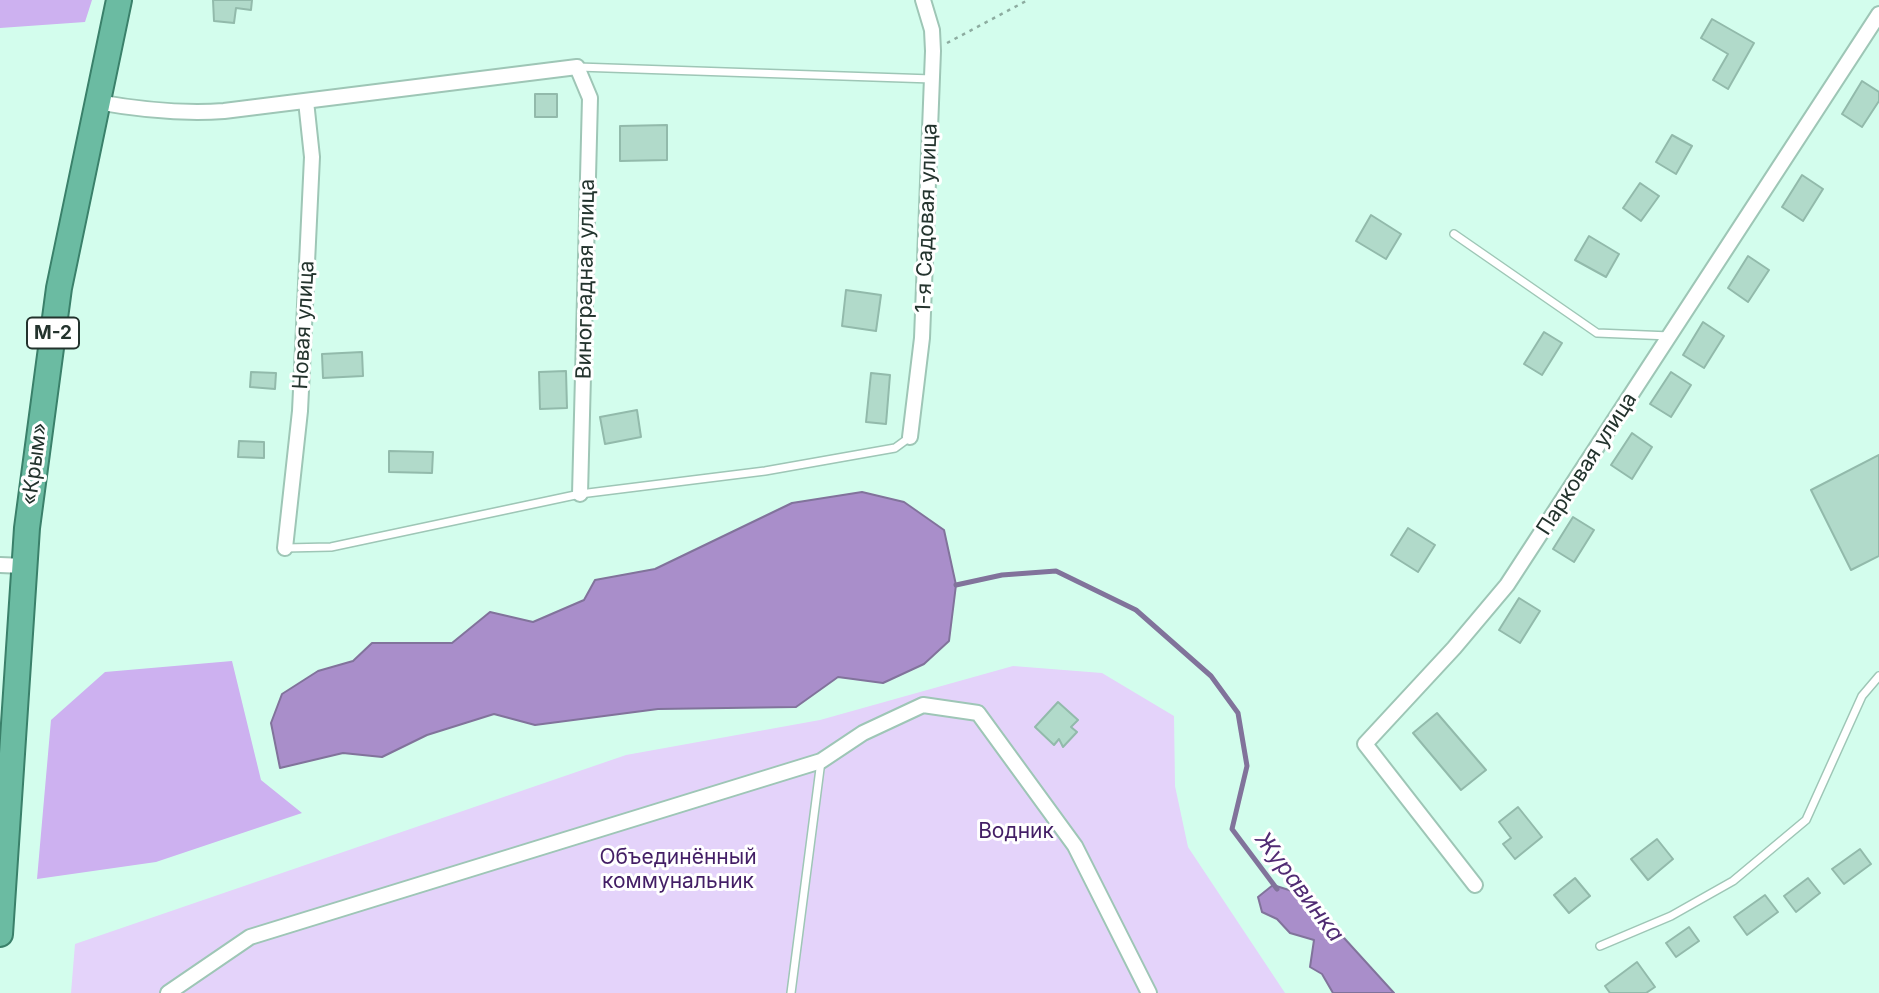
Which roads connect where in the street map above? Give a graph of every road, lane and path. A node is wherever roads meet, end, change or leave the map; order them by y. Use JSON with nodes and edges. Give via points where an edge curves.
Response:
{"nodes":[{"id":1,"x":119,"y":0,"type":"edge"},
{"id":2,"x":923,"y":0,"type":"edge"},
{"id":3,"x":1028,"y":0,"type":"edge"},
{"id":4,"x":1879,"y":14,"type":"edge"},
{"id":5,"x":933,"y":51,"type":"junction"},
{"id":6,"x":577,"y":67,"type":"junction"},
{"id":7,"x":932,"y":79,"type":"junction"},
{"id":8,"x":306,"y":101,"type":"junction"},
{"id":9,"x":97,"y":102,"type":"junction"},
{"id":10,"x":1454,"y":234,"type":"dead end"},
{"id":11,"x":1671,"y":336,"type":"junction"},
{"id":12,"x":910,"y":437,"type":"joint"},
{"id":13,"x":580,"y":494,"type":"junction"},
{"id":14,"x":285,"y":548,"type":"joint"},
{"id":15,"x":12,"y":566,"type":"edge"},
{"id":16,"x":1879,"y":676,"type":"edge"},
{"id":17,"x":821,"y":761,"type":"junction"},
{"id":18,"x":1475,"y":885,"type":"dead end"},
{"id":19,"x":0,"y":934,"type":"edge"},
{"id":20,"x":1600,"y":946,"type":"dead end"},
{"id":21,"x":168,"y":993,"type":"edge"},
{"id":22,"x":791,"y":993,"type":"edge"},
{"id":23,"x":1149,"y":993,"type":"edge"}],
"edges":[{"from":1,"to":9,"type":"highway","name":"«Крым»","number":"М-2"},
{"from":2,"to":5,"type":"street","name":"1-я Садовая улица"},
{"from":3,"to":5,"type":"path"},
{"from":4,"to":11,"type":"street","name":"Парковая улица"},
{"from":5,"to":7,"type":"street","name":"1-я Садовая улица"},
{"from":6,"to":7,"type":"lane"},
{"from":6,"to":8,"type":"street"},
{"from":6,"to":13,"type":"street","name":"Виноградная улица","via":[[590,98]]},
{"from":7,"to":12,"type":"street","name":"1-я Садовая улица","via":[[922,338]]},
{"from":8,"to":9,"type":"street","via":[[185,114]]},
{"from":8,"to":14,"type":"street","name":"Новая улица","via":[[312,157],[300,411]]},
{"from":9,"to":15,"type":"highway","name":"«Крым»","number":"М-2"},
{"from":10,"to":11,"type":"lane","via":[[1597,333]]},
{"from":11,"to":18,"type":"street","name":"Парковая улица","via":[[1507,585],[1365,744]]},
{"from":12,"to":13,"type":"lane","via":[[895,448],[765,471]]},
{"from":13,"to":14,"type":"lane","via":[[331,547]]},
{"from":15,"to":19,"type":"highway","name":"«Крым»","number":"М-2"},
{"from":16,"to":20,"type":"lane","via":[[1863,696],[1806,820],[1733,881],[1671,916]]},
{"from":17,"to":21,"type":"street","via":[[250,937]]},
{"from":17,"to":22,"type":"lane"},
{"from":17,"to":23,"type":"street","via":[[863,733],[923,705],[978,713],[1075,846]]}]}
